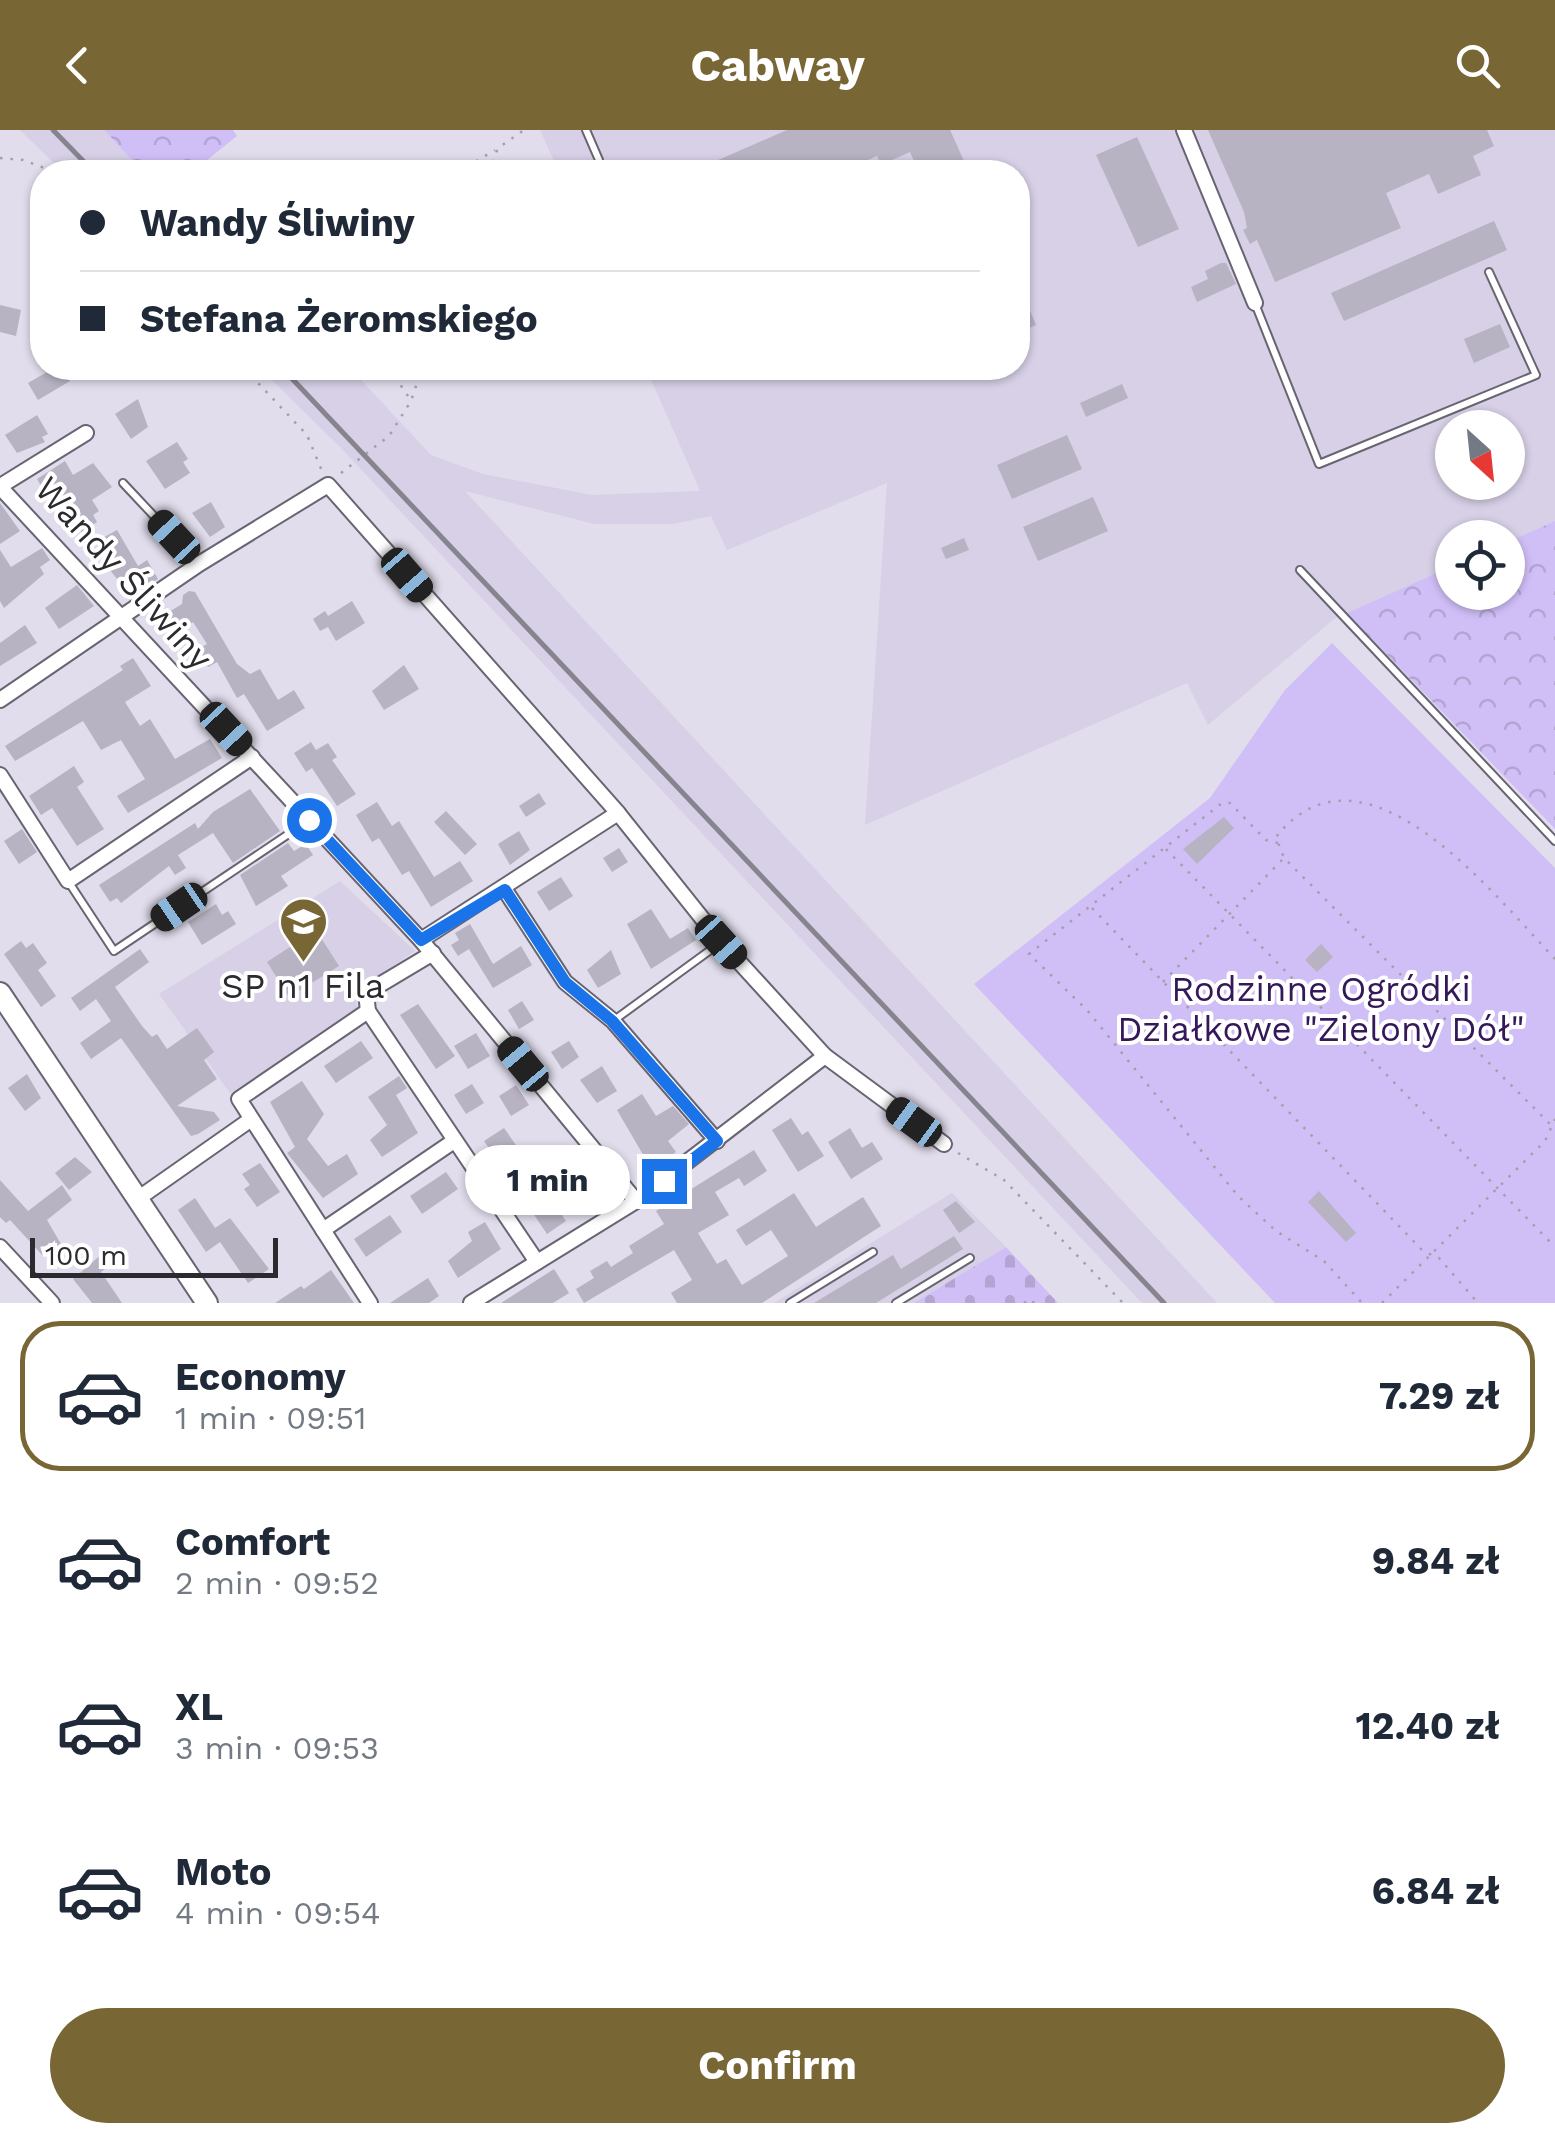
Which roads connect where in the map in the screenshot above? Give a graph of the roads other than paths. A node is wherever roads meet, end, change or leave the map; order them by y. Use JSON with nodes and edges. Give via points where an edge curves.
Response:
{"nodes":[{"id":1,"x":586,"y":130,"type":"edge"},
{"id":2,"x":1184,"y":130,"type":"edge"},
{"id":3,"x":600,"y":160,"type":"dead end"},
{"id":4,"x":1489,"y":272,"type":"dead end"},
{"id":5,"x":1255,"y":303,"type":"joint"},
{"id":6,"x":86,"y":433,"type":"dead end"},
{"id":7,"x":123,"y":483,"type":"dead end"},
{"id":8,"x":1,"y":486,"type":"edge"},
{"id":9,"x":199,"y":564,"type":"junction"},
{"id":10,"x":1300,"y":570,"type":"dead end"},
{"id":11,"x":122,"y":619,"type":"junction"},
{"id":12,"x":0,"y":700,"type":"edge"},
{"id":13,"x":252,"y":757,"type":"junction"},
{"id":14,"x":0,"y":776,"type":"edge"},
{"id":15,"x":618,"y":813,"type":"junction"},
{"id":16,"x":309,"y":820,"type":"junction"},
{"id":17,"x":1555,"y":841,"type":"edge"},
{"id":18,"x":68,"y":881,"type":"junction"},
{"id":19,"x":505,"y":890,"type":"junction"},
{"id":20,"x":421,"y":940,"type":"junction"},
{"id":21,"x":721,"y":942,"type":"junction"},
{"id":22,"x":432,"y":954,"type":"junction"},
{"id":23,"x":1,"y":996,"type":"edge"},
{"id":24,"x":368,"y":1012,"type":"junction"},
{"id":25,"x":612,"y":1021,"type":"junction"},
{"id":26,"x":825,"y":1056,"type":"junction"},
{"id":27,"x":250,"y":1120,"type":"junction"},
{"id":28,"x":454,"y":1141,"type":"junction"},
{"id":29,"x":717,"y":1141,"type":"junction"},
{"id":30,"x":944,"y":1144,"type":"road end"},
{"id":31,"x":136,"y":1200,"type":"junction"},
{"id":32,"x":636,"y":1201,"type":"junction"},
{"id":33,"x":323,"y":1230,"type":"junction"},
{"id":34,"x":0,"y":1247,"type":"edge"},
{"id":35,"x":873,"y":1252,"type":"dead end"},
{"id":36,"x":970,"y":1258,"type":"dead end"},
{"id":37,"x":537,"y":1262,"type":"junction"},
{"id":38,"x":52,"y":1303,"type":"edge"},
{"id":39,"x":207,"y":1303,"type":"edge"},
{"id":40,"x":370,"y":1303,"type":"edge"},
{"id":41,"x":471,"y":1303,"type":"edge"},
{"id":42,"x":790,"y":1303,"type":"edge"},
{"id":43,"x":896,"y":1303,"type":"edge"}],
"edges":[{"from":1,"to":3,"type":"lane"},
{"from":2,"to":5,"type":"street"},
{"from":4,"to":5,"type":"lane","via":[[1536,375],[1319,464]]},
{"from":6,"to":8,"type":"street"},
{"from":7,"to":9,"type":"lane"},
{"from":8,"to":11,"type":"street","name":"Wandy Śliwiny"},
{"from":9,"to":11,"type":"street"},
{"from":9,"to":15,"type":"street","via":[[328,485]]},
{"from":10,"to":17,"type":"lane"},
{"from":11,"to":12,"type":"street"},
{"from":11,"to":13,"type":"street","name":"Wandy Śliwiny"},
{"from":13,"to":16,"type":"street","name":"Wandy Śliwiny"},
{"from":13,"to":18,"type":"street"},
{"from":14,"to":18,"type":"street"},
{"from":15,"to":19,"type":"street"},
{"from":15,"to":21,"type":"street"},
{"from":16,"to":18,"type":"lane","via":[[114,951]]},
{"from":16,"to":20,"type":"street","name":"Wandy Śliwiny"},
{"from":19,"to":20,"type":"street"},
{"from":19,"to":25,"type":"street","via":[[565,982]]},
{"from":20,"to":22,"type":"street","name":"Wandy Śliwiny"},
{"from":21,"to":25,"type":"lane"},
{"from":21,"to":26,"type":"street"},
{"from":22,"to":24,"type":"street","via":[[366,992]]},
{"from":22,"to":32,"type":"street","name":"Wandy Śliwiny"},
{"from":23,"to":31,"type":"street"},
{"from":24,"to":27,"type":"street","via":[[242,1094]]},
{"from":24,"to":28,"type":"street"},
{"from":25,"to":29,"type":"street"},
{"from":26,"to":29,"type":"street"},
{"from":26,"to":30,"type":"street"},
{"from":27,"to":31,"type":"street"},
{"from":27,"to":33,"type":"street"},
{"from":28,"to":33,"type":"street"},
{"from":28,"to":37,"type":"street"},
{"from":29,"to":32,"type":"street"},
{"from":31,"to":39,"type":"street"},
{"from":32,"to":37,"type":"street"},
{"from":33,"to":40,"type":"street"},
{"from":34,"to":38,"type":"street"},
{"from":35,"to":42,"type":"lane"},
{"from":36,"to":43,"type":"lane"},
{"from":37,"to":41,"type":"street"}]}
